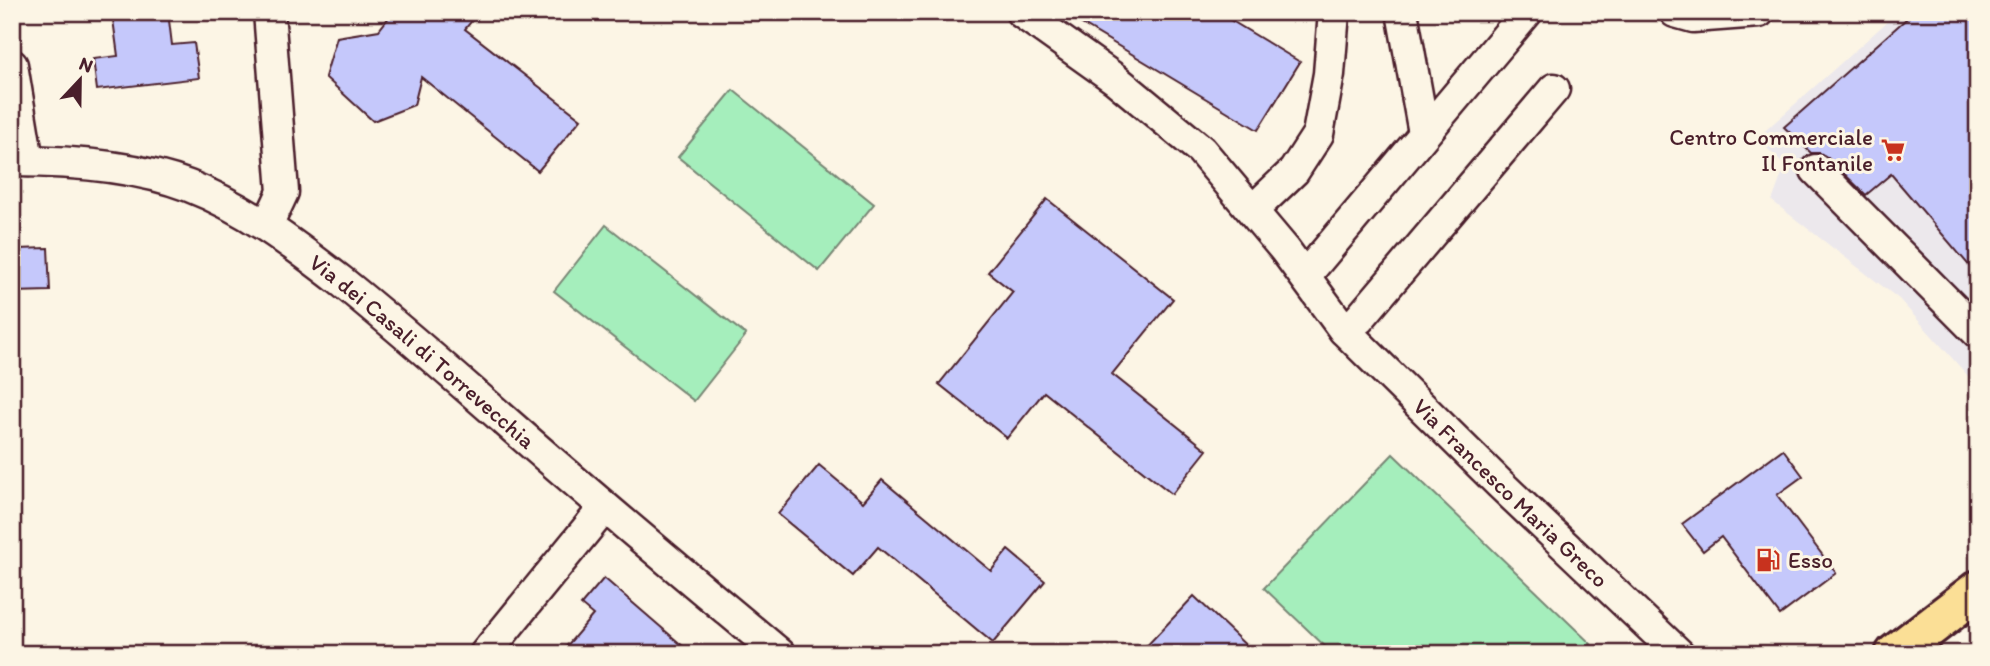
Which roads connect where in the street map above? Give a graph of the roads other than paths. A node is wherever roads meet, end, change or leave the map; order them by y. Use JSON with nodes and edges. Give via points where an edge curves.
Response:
{"nodes":[{"id":1,"x":269,"y":12,"type":"edge"},
{"id":2,"x":1021,"y":12,"type":"edge"},
{"id":3,"x":1334,"y":12,"type":"edge"},
{"id":4,"x":1402,"y":12,"type":"edge"},
{"id":5,"x":1527,"y":12,"type":"edge"},
{"id":6,"x":1675,"y":12,"type":"edge"},
{"id":7,"x":1759,"y":12,"type":"edge"},
{"id":8,"x":12,"y":65,"type":"edge"},
{"id":9,"x":1554,"y":89,"type":"dead end"},
{"id":10,"x":1423,"y":133,"type":"junction"},
{"id":11,"x":20,"y":161,"type":"edge"},
{"id":12,"x":1816,"y":170,"type":"dead end"},
{"id":13,"x":1253,"y":209,"type":"junction"},
{"id":14,"x":267,"y":226,"type":"junction"},
{"id":15,"x":1305,"y":276,"type":"junction"},
{"id":16,"x":1344,"y":330,"type":"junction"},
{"id":17,"x":1978,"y":333,"type":"edge"},
{"id":18,"x":604,"y":508,"type":"junction"},
{"id":19,"x":1978,"y":590,"type":"edge"},
{"id":20,"x":485,"y":654,"type":"edge"},
{"id":21,"x":780,"y":654,"type":"edge"},
{"id":22,"x":1679,"y":654,"type":"edge"},
{"id":23,"x":1895,"y":654,"type":"edge"}],
"edges":[{"from":1,"to":14,"type":"street","via":[[283,192]]},
{"from":2,"to":13,"type":"street","name":"Via Francesco Maria Greco","via":[[1115,79],[1201,150]]},
{"from":3,"to":13,"type":"street","via":[[1318,134],[1294,171]]},
{"from":4,"to":10,"type":"street"},
{"from":5,"to":10,"type":"street"},
{"from":6,"to":7,"type":"street","via":[[1693,17]]},
{"from":8,"to":11,"type":"street"},
{"from":9,"to":16,"type":"street","via":[[1359,319]]},
{"from":10,"to":15,"type":"street"},
{"from":11,"to":14,"type":"street","name":"Via dei Casali di Torrevecchia","via":[[158,177],[220,200]]},
{"from":12,"to":17,"type":"street"},
{"from":13,"to":15,"type":"street","name":"Via Francesco Maria Greco"},
{"from":14,"to":18,"type":"street","name":"Via dei Casali di Torrevecchia","via":[[386,318]]},
{"from":15,"to":16,"type":"street","name":"Via Francesco Maria Greco"},
{"from":16,"to":22,"type":"street","name":"Via Francesco Maria Greco"},
{"from":18,"to":20,"type":"street"},
{"from":18,"to":21,"type":"street","name":"Via dei Casali di Torrevecchia"},
{"from":19,"to":23,"type":"main road"}]}
